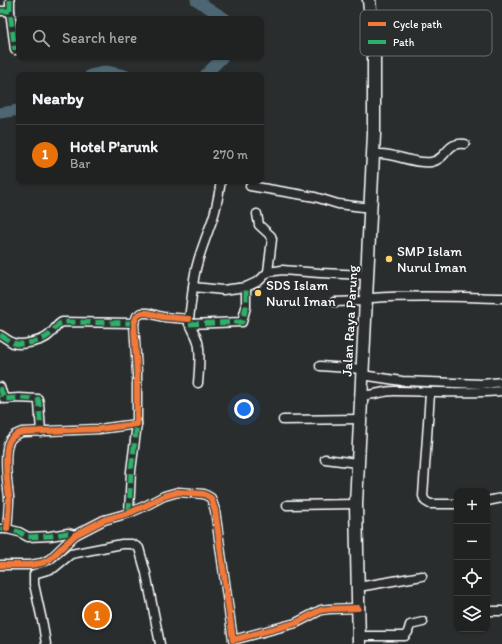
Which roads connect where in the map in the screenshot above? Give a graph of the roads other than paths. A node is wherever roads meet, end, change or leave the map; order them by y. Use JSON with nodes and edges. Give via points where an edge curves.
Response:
{"nodes":[{"id":1,"x":10,"y":0,"type":"edge"},
{"id":2,"x":369,"y":0,"type":"edge"},
{"id":3,"x":375,"y":0,"type":"edge"},
{"id":4,"x":370,"y":10,"type":"edge"},
{"id":5,"x":376,"y":10,"type":"edge"},
{"id":6,"x":0,"y":11,"type":"edge"},
{"id":7,"x":10,"y":11,"type":"junction"},
{"id":8,"x":15,"y":50,"type":"dead end"},
{"id":9,"x":375,"y":56,"type":"edge"},
{"id":10,"x":381,"y":56,"type":"edge"},
{"id":11,"x":465,"y":144,"type":"dead end"},
{"id":12,"x":380,"y":154,"type":"junction"},
{"id":13,"x":221,"y":184,"type":"edge"},
{"id":14,"x":250,"y":186,"type":"dead end"},
{"id":15,"x":375,"y":190,"type":"junction"},
{"id":16,"x":371,"y":208,"type":"junction"},
{"id":17,"x":257,"y":214,"type":"dead end"},
{"id":18,"x":268,"y":272,"type":"junction"},
{"id":19,"x":367,"y":275,"type":"junction"},
{"id":20,"x":193,"y":287,"type":"junction"},
{"id":21,"x":246,"y":287,"type":"junction"},
{"id":22,"x":502,"y":298,"type":"edge"},
{"id":23,"x":368,"y":300,"type":"junction"},
{"id":24,"x":334,"y":302,"type":"dead end"},
{"id":25,"x":189,"y":321,"type":"junction"},
{"id":26,"x":134,"y":323,"type":"junction"},
{"id":27,"x":0,"y":335,"type":"edge"},
{"id":28,"x":320,"y":366,"type":"dead end"},
{"id":29,"x":364,"y":373,"type":"junction"},
{"id":30,"x":387,"y":379,"type":"junction"},
{"id":31,"x":402,"y":381,"type":"junction"},
{"id":32,"x":502,"y":382,"type":"edge"},
{"id":33,"x":198,"y":383,"type":"dead end"},
{"id":34,"x":0,"y":387,"type":"edge"},
{"id":35,"x":401,"y":391,"type":"junction"},
{"id":36,"x":502,"y":391,"type":"edge"},
{"id":37,"x":387,"y":392,"type":"junction"},
{"id":38,"x":430,"y":393,"type":"junction"},
{"id":39,"x":365,"y":396,"type":"junction"},
{"id":40,"x":360,"y":419,"type":"junction"},
{"id":41,"x":283,"y":420,"type":"dead end"},
{"id":42,"x":137,"y":424,"type":"junction"},
{"id":43,"x":41,"y":432,"type":"junction"},
{"id":44,"x":325,"y":459,"type":"dead end"},
{"id":45,"x":357,"y":463,"type":"junction"},
{"id":46,"x":502,"y":498,"type":"edge"},
{"id":47,"x":490,"y":500,"type":"edge"},
{"id":48,"x":356,"y":504,"type":"junction"},
{"id":49,"x":454,"y":504,"type":"edge"},
{"id":50,"x":287,"y":505,"type":"dead end"},
{"id":51,"x":129,"y":513,"type":"junction"},
{"id":52,"x":4,"y":529,"type":"edge"},
{"id":53,"x":75,"y":536,"type":"junction"},
{"id":54,"x":0,"y":565,"type":"edge"},
{"id":55,"x":422,"y":576,"type":"dead end"},
{"id":56,"x":364,"y":586,"type":"junction"},
{"id":57,"x":358,"y":608,"type":"junction"},
{"id":58,"x":490,"y":611,"type":"edge"},
{"id":59,"x":502,"y":611,"type":"edge"},
{"id":60,"x":423,"y":622,"type":"dead end"},
{"id":61,"x":239,"y":641,"type":"edge"},
{"id":62,"x":364,"y":641,"type":"edge"},
{"id":63,"x":46,"y":644,"type":"edge"},
{"id":64,"x":160,"y":644,"type":"edge"}],
"edges":[{"from":1,"to":7,"type":"street"},
{"from":2,"to":4,"type":"highway","name":"Jalan Raya Parung"},
{"from":3,"to":5,"type":"highway","name":"Jalan Raya Parung"},
{"from":6,"to":7,"type":"street"},
{"from":7,"to":8,"type":"street"},
{"from":9,"to":15,"type":"highway","name":"Jalan Raya Parung"},
{"from":10,"to":12,"type":"highway","name":"Jalan Raya Parung"},
{"from":11,"to":12,"type":"street","via":[[450,146],[442,157],[430,162]]},
{"from":12,"to":15,"type":"highway","name":"Jalan Raya Parung"},
{"from":13,"to":20,"type":"street","via":[[219,198],[194,275]]},
{"from":14,"to":16,"type":"street"},
{"from":15,"to":16,"type":"highway","name":"Jalan Raya Parung"},
{"from":15,"to":23,"type":"highway","name":"Jalan Raya Parung"},
{"from":16,"to":19,"type":"highway","name":"Jalan Raya Parung"},
{"from":17,"to":18,"type":"street","via":[[259,225],[272,239]]},
{"from":18,"to":19,"type":"street","via":[[282,270]]},
{"from":18,"to":21,"type":"street","via":[[259,281]]},
{"from":19,"to":23,"type":"highway","name":"Jalan Raya Parung"},
{"from":20,"to":21,"type":"street","via":[[223,290]]},
{"from":20,"to":25,"type":"street"},
{"from":21,"to":25,"type":"street","via":[[246,308],[242,322]]},
{"from":22,"to":23,"type":"street","via":[[399,296]]},
{"from":23,"to":24,"type":"street"},
{"from":23,"to":29,"type":"highway","name":"Jalan Raya Parung"},
{"from":25,"to":26,"type":"street","via":[[142,313],[137,316]]},
{"from":25,"to":33,"type":"street","via":[[199,344]]},
{"from":26,"to":27,"type":"street","via":[[62,322],[44,339],[23,344],[14,343]]},
{"from":26,"to":42,"type":"street"},
{"from":28,"to":29,"type":"street"},
{"from":29,"to":30,"type":"street"},
{"from":29,"to":39,"type":"highway","name":"Jalan Raya Parung"},
{"from":30,"to":31,"type":"street"},
{"from":30,"to":37,"type":"street"},
{"from":31,"to":32,"type":"street","via":[[482,384]]},
{"from":31,"to":35,"type":"street"},
{"from":34,"to":43,"type":"street","via":[[4,399],[38,399]]},
{"from":35,"to":37,"type":"street"},
{"from":35,"to":38,"type":"street"},
{"from":36,"to":38,"type":"street"},
{"from":37,"to":39,"type":"street"},
{"from":38,"to":49,"type":"street","via":[[423,496],[430,504]]},
{"from":39,"to":40,"type":"highway","name":"Jalan Raya Parung"},
{"from":39,"to":56,"type":"highway","name":"Jalan Raya Parung"},
{"from":40,"to":41,"type":"street"},
{"from":40,"to":45,"type":"highway","name":"Jalan Raya Parung"},
{"from":42,"to":43,"type":"street"},
{"from":42,"to":51,"type":"street"},
{"from":43,"to":52,"type":"street","via":[[22,432],[8,443],[6,482],[9,498]]},
{"from":44,"to":45,"type":"street"},
{"from":45,"to":48,"type":"highway","name":"Jalan Raya Parung"},
{"from":46,"to":47,"type":"street"},
{"from":48,"to":50,"type":"street"},
{"from":48,"to":57,"type":"highway","name":"Jalan Raya Parung"},
{"from":51,"to":53,"type":"street","via":[[104,520]]},
{"from":51,"to":61,"type":"street","via":[[178,492],[204,494],[211,498],[215,510],[232,640]]},
{"from":52,"to":53,"type":"street","via":[[28,537],[68,533]]},
{"from":53,"to":54,"type":"street","via":[[42,563]]},
{"from":55,"to":56,"type":"street"},
{"from":56,"to":62,"type":"highway","name":"Jalan Raya Parung"},
{"from":57,"to":61,"type":"street","via":[[321,610],[296,623]]},
{"from":57,"to":62,"type":"highway","name":"Jalan Raya Parung"},
{"from":58,"to":59,"type":"street"},
{"from":60,"to":62,"type":"street","via":[[410,625],[405,636]]},
{"from":63,"to":64,"type":"street","via":[[34,574],[54,568],[71,554],[132,544],[139,548],[146,573]]}]}
